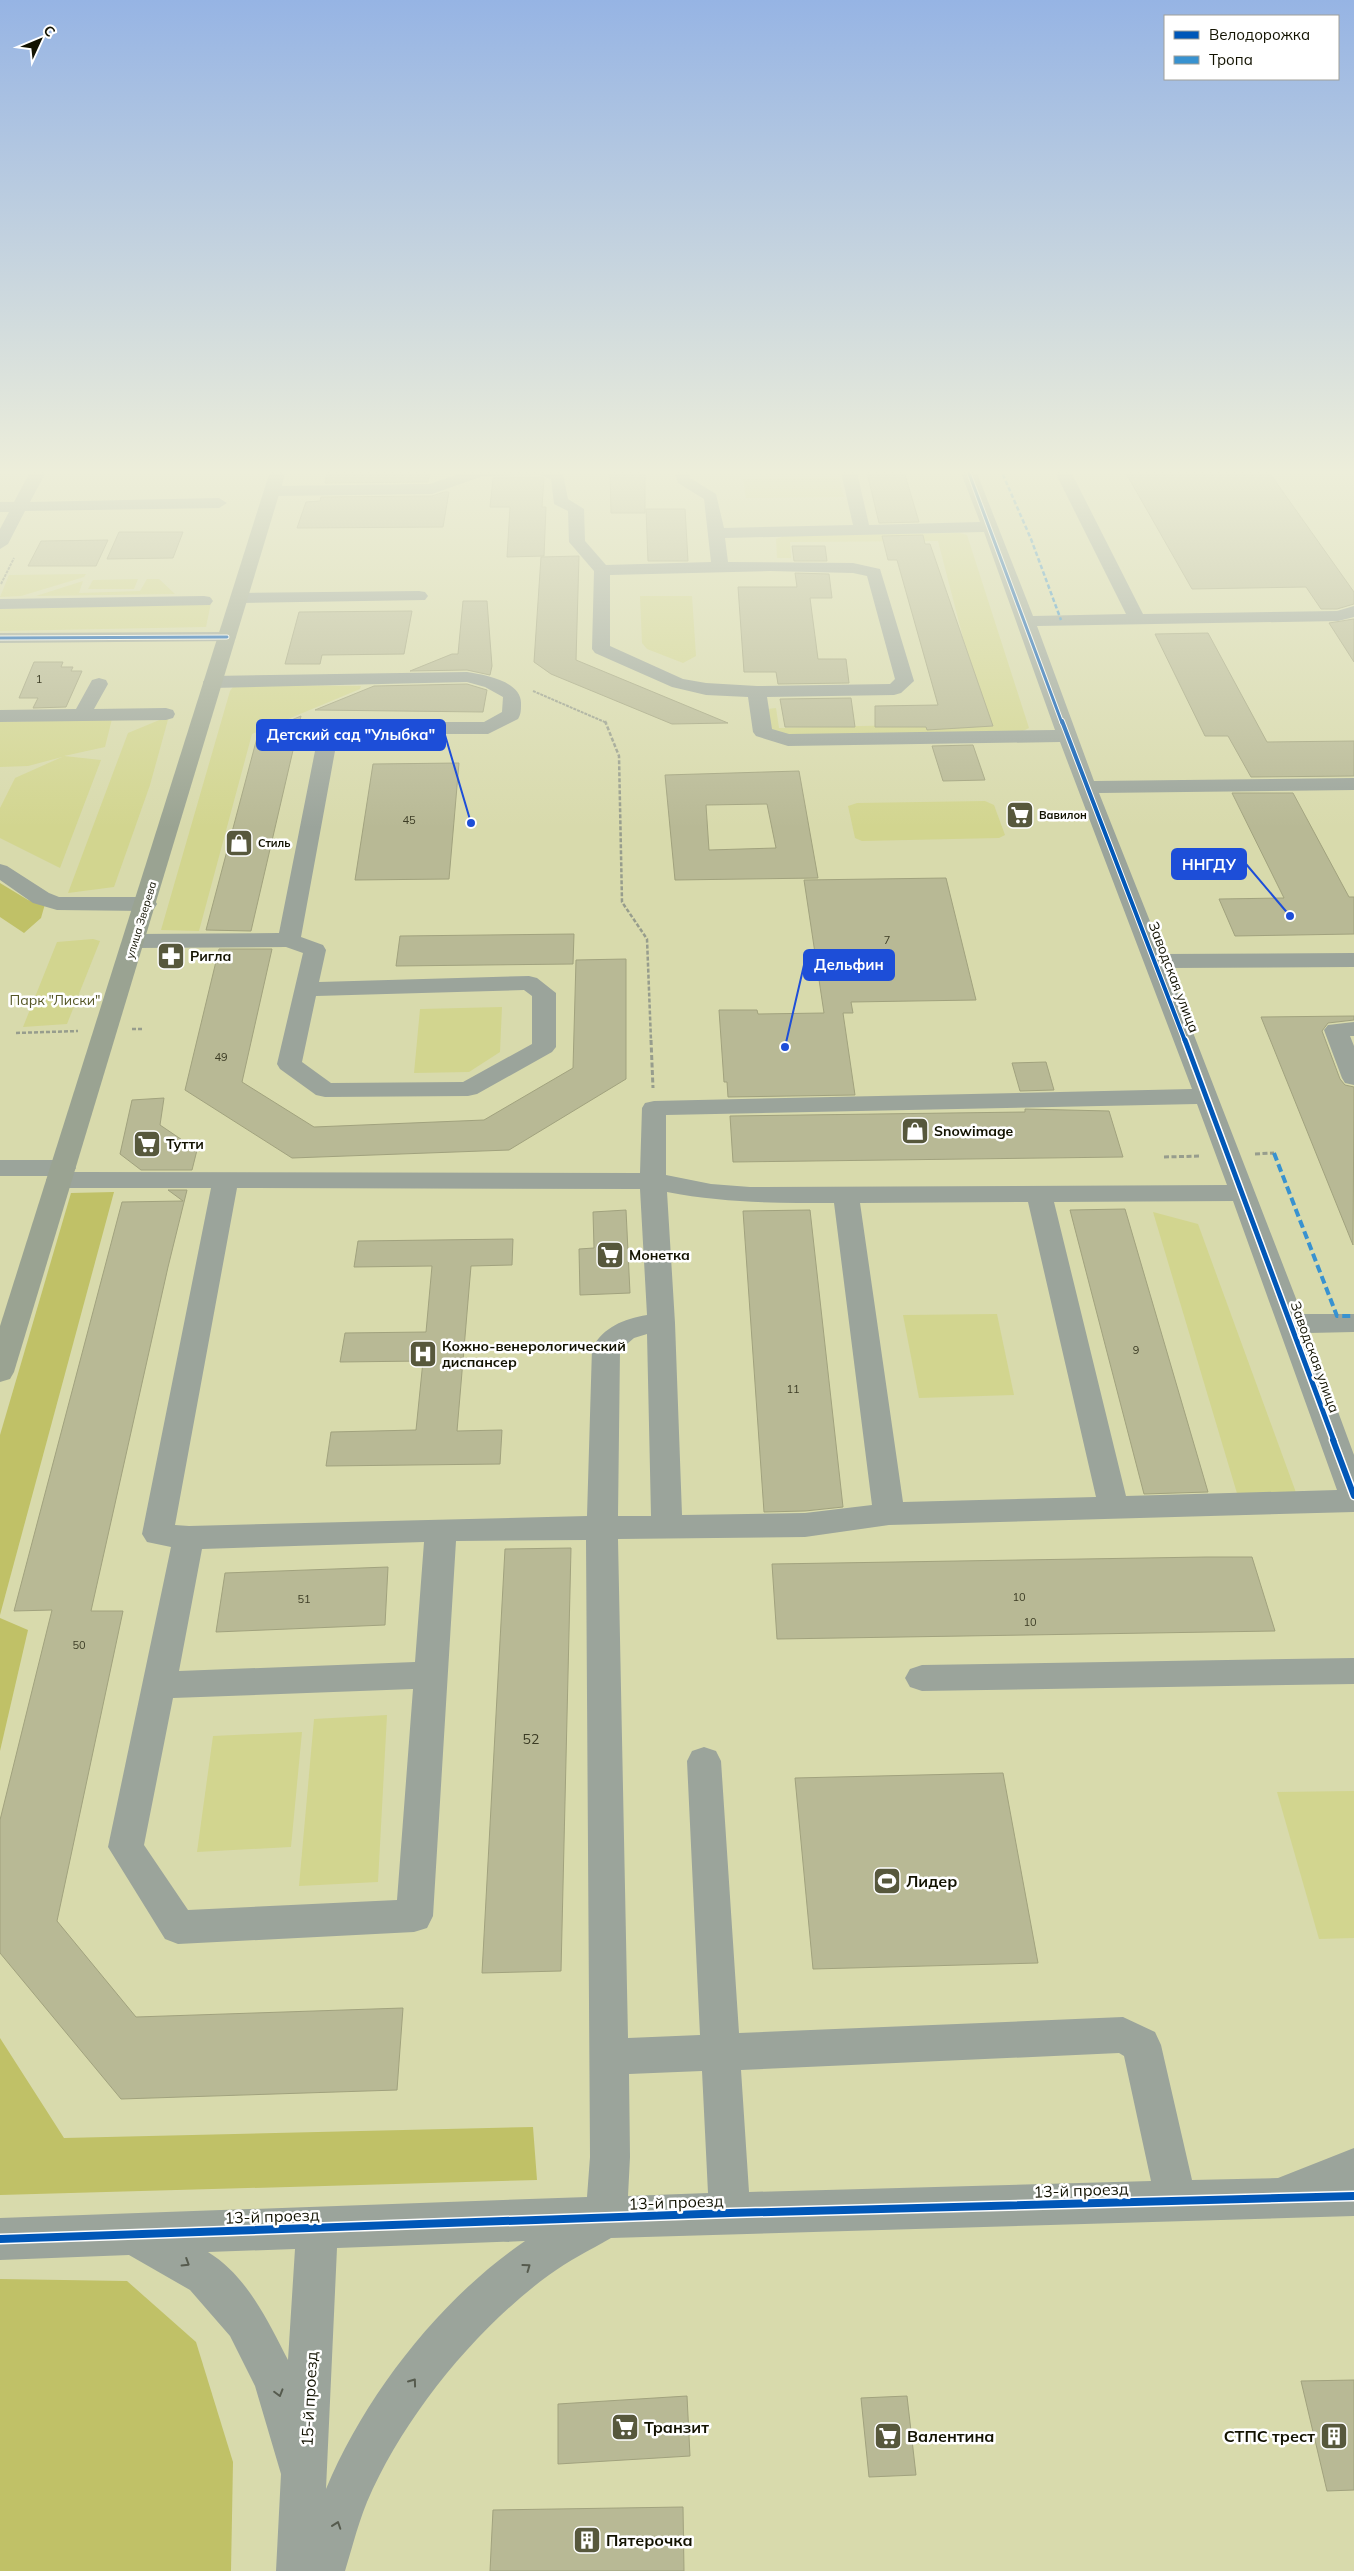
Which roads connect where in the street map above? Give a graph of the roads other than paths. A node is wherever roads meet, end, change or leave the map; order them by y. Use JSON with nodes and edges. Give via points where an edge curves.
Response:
{"nodes":[{"id":1,"x":243,"y":588,"type":"edge"},
{"id":2,"x":602,"y":588,"type":"edge"},
{"id":3,"x":878,"y":588,"type":"edge"},
{"id":4,"x":1013,"y":588,"type":"edge"},
{"id":5,"x":1121,"y":588,"type":"edge"},
{"id":6,"x":419,"y":596,"type":"dead end"},
{"id":7,"x":240,"y":598,"type":"junction"},
{"id":8,"x":204,"y":601,"type":"dead end"},
{"id":9,"x":0,"y":604,"type":"edge"},
{"id":10,"x":1354,"y":611,"type":"edge"},
{"id":11,"x":1137,"y":619,"type":"junction"},
{"id":12,"x":1026,"y":621,"type":"junction"},
{"id":13,"x":227,"y":637,"type":"junction"},
{"id":14,"x":0,"y":638,"type":"edge"},
{"id":15,"x":212,"y":682,"type":"junction"},
{"id":16,"x":99,"y":684,"type":"dead end"},
{"id":17,"x":757,"y":692,"type":"junction"},
{"id":18,"x":83,"y":713,"type":"junction"},
{"id":19,"x":166,"y":714,"type":"dead end"},
{"id":20,"x":0,"y":716,"type":"edge"},
{"id":21,"x":1067,"y":736,"type":"junction"},
{"id":22,"x":1354,"y":784,"type":"edge"},
{"id":23,"x":1088,"y":787,"type":"junction"},
{"id":24,"x":0,"y":870,"type":"edge"},
{"id":25,"x":146,"y":904,"type":"junction"},
{"id":26,"x":289,"y":940,"type":"junction"},
{"id":27,"x":135,"y":941,"type":"junction"},
{"id":28,"x":1354,"y":960,"type":"edge"},
{"id":29,"x":1156,"y":961,"type":"junction"},
{"id":30,"x":308,"y":989,"type":"junction"},
{"id":31,"x":1354,"y":1029,"type":"edge"},
{"id":32,"x":1353,"y":1073,"type":"edge"},
{"id":33,"x":1207,"y":1096,"type":"junction"},
{"id":34,"x":0,"y":1168,"type":"edge"},
{"id":35,"x":61,"y":1174,"type":"junction"},
{"id":36,"x":226,"y":1179,"type":"junction"},
{"id":37,"x":654,"y":1181,"type":"junction"},
{"id":38,"x":1242,"y":1192,"type":"junction"},
{"id":39,"x":1038,"y":1194,"type":"junction"},
{"id":40,"x":846,"y":1196,"type":"junction"},
{"id":41,"x":661,"y":1323,"type":"junction"},
{"id":42,"x":1354,"y":1323,"type":"edge"},
{"id":43,"x":1291,"y":1324,"type":"junction"},
{"id":44,"x":0,"y":1372,"type":"edge"},
{"id":45,"x":1354,"y":1496,"type":"edge"},
{"id":46,"x":1354,"y":1501,"type":"edge"},
{"id":47,"x":1114,"y":1508,"type":"junction"},
{"id":48,"x":889,"y":1514,"type":"junction"},
{"id":49,"x":667,"y":1527,"type":"junction"},
{"id":50,"x":602,"y":1528,"type":"junction"},
{"id":51,"x":441,"y":1530,"type":"junction"},
{"id":52,"x":189,"y":1538,"type":"junction"},
{"id":53,"x":1354,"y":1671,"type":"edge"},
{"id":54,"x":430,"y":1675,"type":"junction"},
{"id":55,"x":922,"y":1678,"type":"dead end"},
{"id":56,"x":159,"y":1685,"type":"junction"},
{"id":57,"x":704,"y":1761,"type":"dead end"},
{"id":58,"x":721,"y":2052,"type":"junction"},
{"id":59,"x":609,"y":2057,"type":"junction"},
{"id":60,"x":1354,"y":2168,"type":"edge"},
{"id":61,"x":1354,"y":2196,"type":"edge"},
{"id":62,"x":1176,"y":2199,"type":"junction"},
{"id":63,"x":1271,"y":2199,"type":"junction"},
{"id":64,"x":730,"y":2213,"type":"junction"},
{"id":65,"x":606,"y":2217,"type":"junction"},
{"id":66,"x":317,"y":2228,"type":"junction"},
{"id":67,"x":127,"y":2232,"type":"junction"},
{"id":68,"x":0,"y":2239,"type":"edge"},
{"id":69,"x":305,"y":2482,"type":"junction"},
{"id":70,"x":299,"y":2571,"type":"edge"},
{"id":71,"x":322,"y":2571,"type":"edge"}],
"edges":[{"from":1,"to":7,"type":"main road","name":"улица Зверева"},
{"from":2,"to":17,"type":"street","via":[[601,649],[678,683],[706,689]]},
{"from":3,"to":17,"type":"street","via":[[905,681],[894,689]]},
{"from":4,"to":12,"type":"street","name":"Заводская улица"},
{"from":5,"to":11,"type":"street"},
{"from":6,"to":7,"type":"street"},
{"from":7,"to":13,"type":"main road","name":"улица Зверева"},
{"from":8,"to":9,"type":"street"},
{"from":10,"to":11,"type":"street","via":[[1338,616]]},
{"from":11,"to":12,"type":"street"},
{"from":12,"to":21,"type":"street","name":"Заводская улица"},
{"from":13,"to":14,"type":"street"},
{"from":13,"to":15,"type":"main road","name":"улица Зверева"},
{"from":15,"to":25,"type":"main road","name":"улица Зверева"},
{"from":15,"to":26,"type":"street","via":[[467,677],[508,691],[512,696],[511,715],[488,728],[360,728],[329,743]]},
{"from":16,"to":18,"type":"street"},
{"from":17,"to":21,"type":"street","via":[[763,732],[788,740]]},
{"from":18,"to":19,"type":"street"},
{"from":18,"to":20,"type":"street"},
{"from":21,"to":23,"type":"street","name":"Заводская улица"},
{"from":22,"to":23,"type":"street"},
{"from":23,"to":29,"type":"street","name":"Заводская улица"},
{"from":24,"to":25,"type":"street","via":[[41,898],[58,903]]},
{"from":25,"to":27,"type":"main road","name":"улица Зверева"},
{"from":26,"to":27,"type":"street"},
{"from":26,"to":30,"type":"street","via":[[315,950]]},
{"from":27,"to":35,"type":"main road","name":"улица Зверева"},
{"from":28,"to":29,"type":"street"},
{"from":29,"to":33,"type":"street","name":"Заводская улица"},
{"from":30,"to":30,"type":"street","via":[[289,1064],[325,1090],[468,1089],[544,1047],[544,993],[529,983]]},
{"from":31,"to":32,"type":"street","via":[[1336,1030]]},
{"from":33,"to":37,"type":"street","via":[[654,1108]]},
{"from":33,"to":38,"type":"street","name":"Заводская улица"},
{"from":34,"to":35,"type":"street"},
{"from":35,"to":36,"type":"street"},
{"from":35,"to":44,"type":"main road","name":"улица Зверева"},
{"from":36,"to":37,"type":"street"},
{"from":36,"to":52,"type":"street","via":[[158,1534]]},
{"from":37,"to":40,"type":"street","via":[[711,1192]]},
{"from":37,"to":41,"type":"street"},
{"from":38,"to":39,"type":"street"},
{"from":38,"to":43,"type":"street","name":"Заводская улица"},
{"from":39,"to":40,"type":"street"},
{"from":39,"to":47,"type":"street"},
{"from":40,"to":48,"type":"street"},
{"from":41,"to":49,"type":"street"},
{"from":41,"to":50,"type":"street","via":[[632,1326],[618,1334],[606,1348]]},
{"from":42,"to":43,"type":"street"},
{"from":43,"to":45,"type":"street","name":"Заводская улица"},
{"from":46,"to":47,"type":"street"},
{"from":47,"to":48,"type":"street"},
{"from":48,"to":49,"type":"street","via":[[805,1525]]},
{"from":49,"to":50,"type":"street"},
{"from":50,"to":51,"type":"street"},
{"from":50,"to":59,"type":"street"},
{"from":51,"to":52,"type":"street"},
{"from":51,"to":54,"type":"street"},
{"from":52,"to":56,"type":"street"},
{"from":53,"to":55,"type":"street"},
{"from":54,"to":56,"type":"street"},
{"from":54,"to":56,"type":"street","via":[[414,1916],[178,1927],[126,1847]]},
{"from":57,"to":58,"type":"street"},
{"from":58,"to":59,"type":"street"},
{"from":58,"to":62,"type":"street","via":[[1123,2035],[1141,2045]]},
{"from":58,"to":64,"type":"street"},
{"from":59,"to":65,"type":"street","via":[[610,2157]]},
{"from":60,"to":63,"type":"street"},
{"from":61,"to":63,"type":"street","name":"13-й проезд"},
{"from":62,"to":63,"type":"street","name":"13-й проезд"},
{"from":62,"to":64,"type":"street","name":"13-й проезд"},
{"from":64,"to":65,"type":"street","name":"13-й проезд"},
{"from":65,"to":66,"type":"street","name":"13-й проезд"},
{"from":71,"to":65,"type":"street","one_way":true,"via":[[352,2483],[392,2411],[429,2359],[525,2267]]},
{"from":66,"to":67,"type":"street","name":"13-й проезд"},
{"from":66,"to":69,"type":"street","name":"15-й проезд"},
{"from":67,"to":68,"type":"street","name":"13-й проезд"},
{"from":67,"to":69,"type":"street","one_way":true,"via":[[205,2275],[245,2321],[275,2380]]},
{"from":69,"to":70,"type":"street","name":"15-й проезд"}]}
